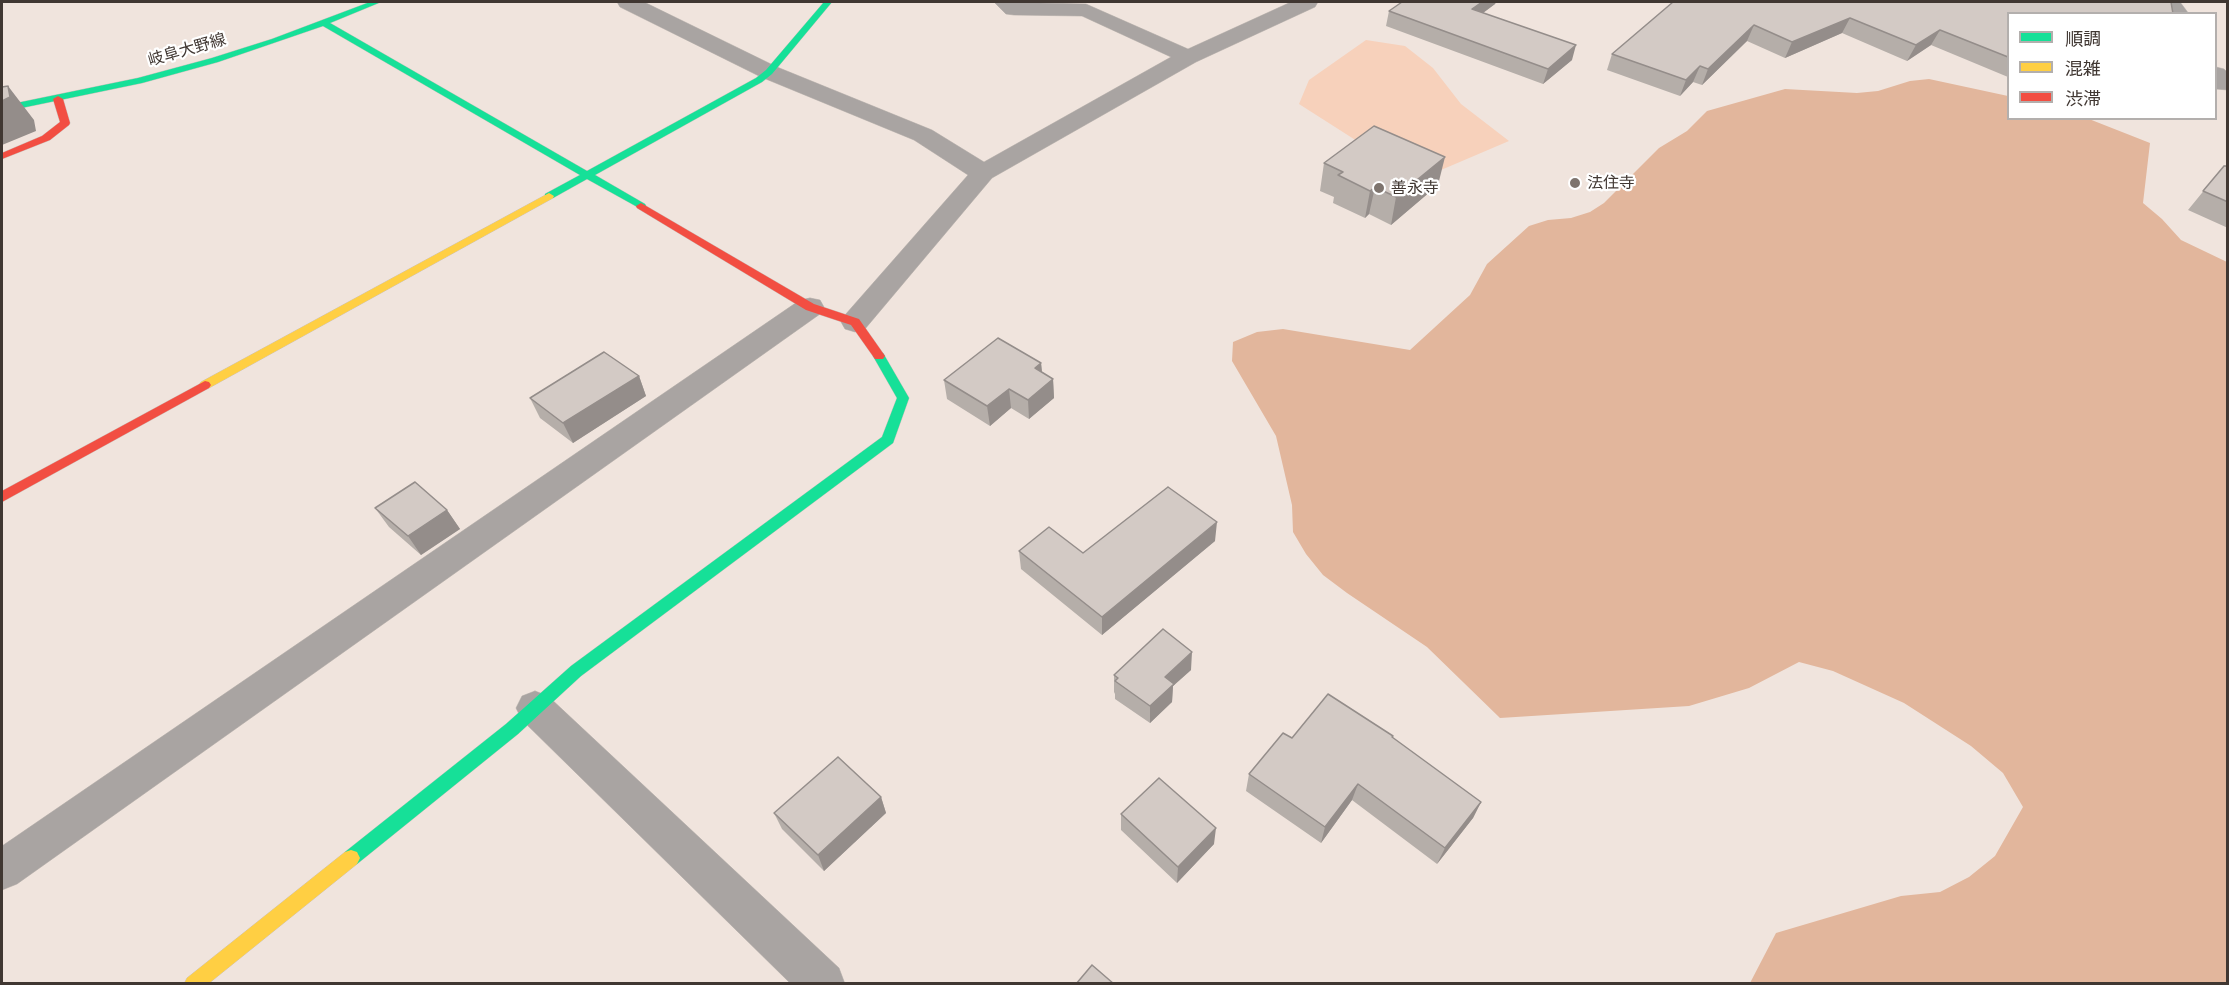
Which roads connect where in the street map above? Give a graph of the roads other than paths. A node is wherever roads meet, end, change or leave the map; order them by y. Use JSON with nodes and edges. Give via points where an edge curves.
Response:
{"nodes":[{"id":1,"x":377,"y":2,"type":"edge"},
{"id":2,"x":628,"y":2,"type":"edge"},
{"id":3,"x":828,"y":2,"type":"edge"},
{"id":4,"x":1004,"y":2,"type":"edge"},
{"id":5,"x":1307,"y":2,"type":"edge"},
{"id":6,"x":324,"y":23,"type":"junction"},
{"id":7,"x":1188,"y":57,"type":"junction"},
{"id":8,"x":769,"y":72,"type":"junction"},
{"id":9,"x":2217,"y":75,"type":"edge"},
{"id":10,"x":2217,"y":81,"type":"edge"},
{"id":11,"x":58,"y":99,"type":"junction"},
{"id":12,"x":2,"y":109,"type":"edge"},
{"id":13,"x":2,"y":156,"type":"edge"},
{"id":14,"x":982,"y":173,"type":"junction"},
{"id":15,"x":587,"y":174,"type":"junction"},
{"id":16,"x":810,"y":307,"type":"junction"},
{"id":17,"x":855,"y":322,"type":"junction"},
{"id":18,"x":2,"y":497,"type":"edge"},
{"id":19,"x":535,"y":708,"type":"junction"},
{"id":20,"x":2,"y":870,"type":"edge"},
{"id":21,"x":193,"y":984,"type":"edge"},
{"id":22,"x":823,"y":984,"type":"edge"}],
"edges":[{"from":1,"to":6,"type":"street","name":"岐阜大野線"},
{"from":2,"to":8,"type":"street"},
{"from":3,"to":8,"type":"street"},
{"from":4,"to":7,"type":"street","via":[[1014,9],[1086,10]]},
{"from":5,"to":7,"type":"street"},
{"from":6,"to":11,"type":"street","name":"岐阜大野線","via":[[204,63]]},
{"from":6,"to":15,"type":"street"},
{"from":7,"to":14,"type":"street"},
{"from":8,"to":14,"type":"street","via":[[923,135]]},
{"from":8,"to":15,"type":"street"},
{"from":9,"to":10,"type":"street","via":[[2224,84]]},
{"from":11,"to":12,"type":"street","name":"岐阜大野線"},
{"from":11,"to":13,"type":"street","via":[[65,123],[46,138]]},
{"from":14,"to":17,"type":"street"},
{"from":15,"to":16,"type":"street"},
{"from":15,"to":18,"type":"street"},
{"from":16,"to":17,"type":"street"},
{"from":16,"to":20,"type":"street"},
{"from":17,"to":19,"type":"street","via":[[888,368],[903,398],[888,440],[576,671]]},
{"from":19,"to":21,"type":"street"},
{"from":19,"to":22,"type":"street"}]}
